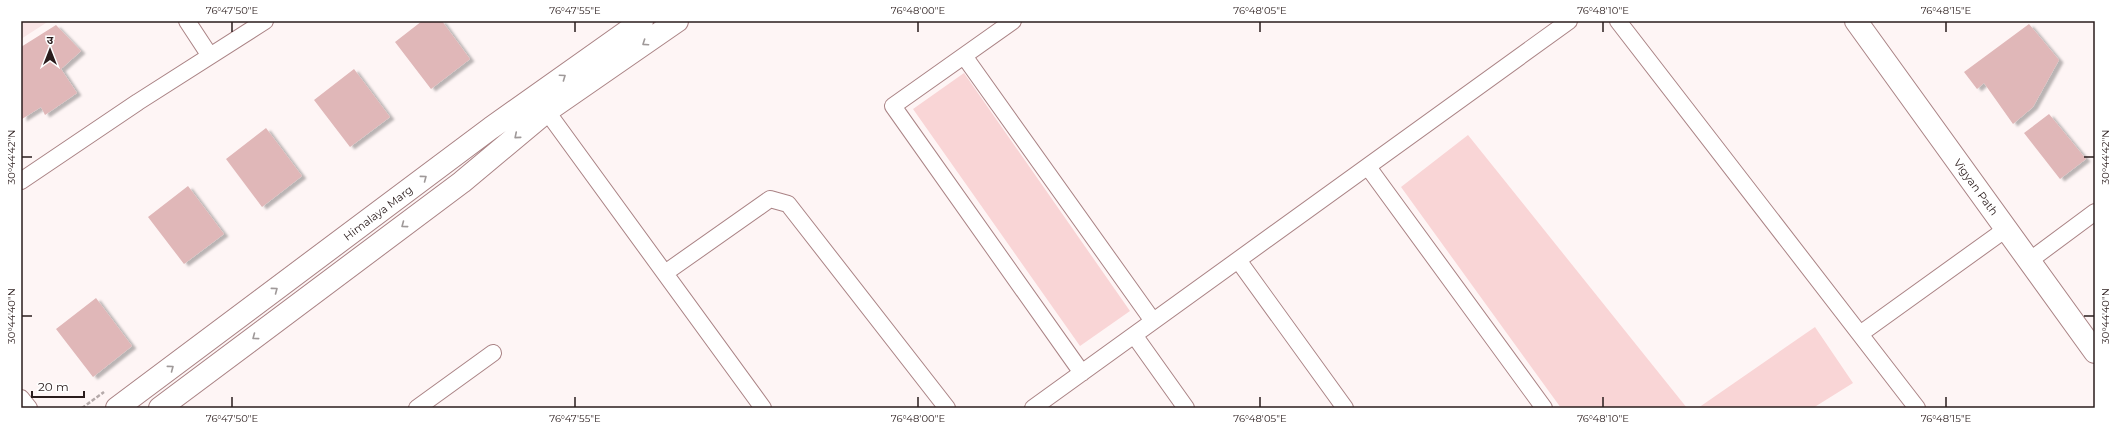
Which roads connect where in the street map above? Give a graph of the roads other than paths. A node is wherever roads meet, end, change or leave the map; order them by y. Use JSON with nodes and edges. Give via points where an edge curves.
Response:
{"nodes":[{"id":1,"x":187,"y":21,"type":"edge"},
{"id":2,"x":265,"y":21,"type":"edge"},
{"id":3,"x":642,"y":21,"type":"edge"},
{"id":4,"x":677,"y":21,"type":"edge"},
{"id":5,"x":1013,"y":21,"type":"edge"},
{"id":6,"x":1569,"y":21,"type":"edge"},
{"id":7,"x":1618,"y":21,"type":"edge"},
{"id":8,"x":1856,"y":21,"type":"edge"},
{"id":9,"x":210,"y":56,"type":"junction"},
{"id":10,"x":964,"y":56,"type":"junction"},
{"id":11,"x":541,"y":104,"type":"junction"},
{"id":12,"x":1368,"y":167,"type":"junction"},
{"id":13,"x":21,"y":181,"type":"edge"},
{"id":14,"x":2095,"y":212,"type":"edge"},
{"id":15,"x":2006,"y":229,"type":"junction"},
{"id":16,"x":1238,"y":260,"type":"junction"},
{"id":17,"x":2030,"y":261,"type":"junction"},
{"id":18,"x":665,"y":273,"type":"junction"},
{"id":19,"x":1153,"y":321,"type":"junction"},
{"id":20,"x":1860,"y":334,"type":"junction"},
{"id":21,"x":1134,"y":335,"type":"junction"},
{"id":22,"x":2095,"y":352,"type":"edge"},
{"id":23,"x":493,"y":354,"type":"dead end"},
{"id":24,"x":1082,"y":373,"type":"junction"},
{"id":25,"x":21,"y":398,"type":"edge"},
{"id":26,"x":29,"y":408,"type":"edge"},
{"id":27,"x":117,"y":408,"type":"edge"},
{"id":28,"x":160,"y":408,"type":"edge"},
{"id":29,"x":417,"y":408,"type":"edge"},
{"id":30,"x":763,"y":408,"type":"edge"},
{"id":31,"x":947,"y":408,"type":"edge"},
{"id":32,"x":1033,"y":408,"type":"edge"},
{"id":33,"x":1186,"y":408,"type":"edge"},
{"id":34,"x":1346,"y":408,"type":"edge"},
{"id":35,"x":1544,"y":408,"type":"edge"},
{"id":36,"x":1917,"y":408,"type":"edge"}],
"edges":[{"from":1,"to":9,"type":"street"},
{"from":2,"to":9,"type":"street"},
{"from":11,"to":3,"type":"main road","name":"Himalaya Marg","one_way":true},
{"from":4,"to":11,"type":"main road","name":"Himalaya Marg","one_way":true},
{"from":5,"to":10,"type":"street"},
{"from":6,"to":12,"type":"street"},
{"from":7,"to":20,"type":"street"},
{"from":8,"to":15,"type":"main road","name":"Vigyan Path"},
{"from":9,"to":13,"type":"street"},
{"from":10,"to":19,"type":"street"},
{"from":10,"to":24,"type":"street","via":[[893,106]]},
{"from":11,"to":18,"type":"street"},
{"from":27,"to":11,"type":"main road","name":"Himalaya Marg","one_way":true},
{"from":11,"to":28,"type":"main road","name":"Himalaya Marg","one_way":true,"via":[[462,182]]},
{"from":12,"to":16,"type":"street"},
{"from":12,"to":35,"type":"street"},
{"from":14,"to":17,"type":"street"},
{"from":15,"to":17,"type":"main road","name":"Vigyan Path"},
{"from":15,"to":20,"type":"street"},
{"from":16,"to":19,"type":"street"},
{"from":16,"to":34,"type":"street"},
{"from":17,"to":22,"type":"main road","name":"Vigyan Path"},
{"from":18,"to":30,"type":"street"},
{"from":18,"to":31,"type":"street","via":[[770,199],[782,201],[788,204]]},
{"from":19,"to":21,"type":"street"},
{"from":20,"to":36,"type":"street"},
{"from":21,"to":24,"type":"street"},
{"from":21,"to":33,"type":"street"},
{"from":23,"to":29,"type":"street"},
{"from":24,"to":32,"type":"street"},
{"from":25,"to":26,"type":"street"}]}
